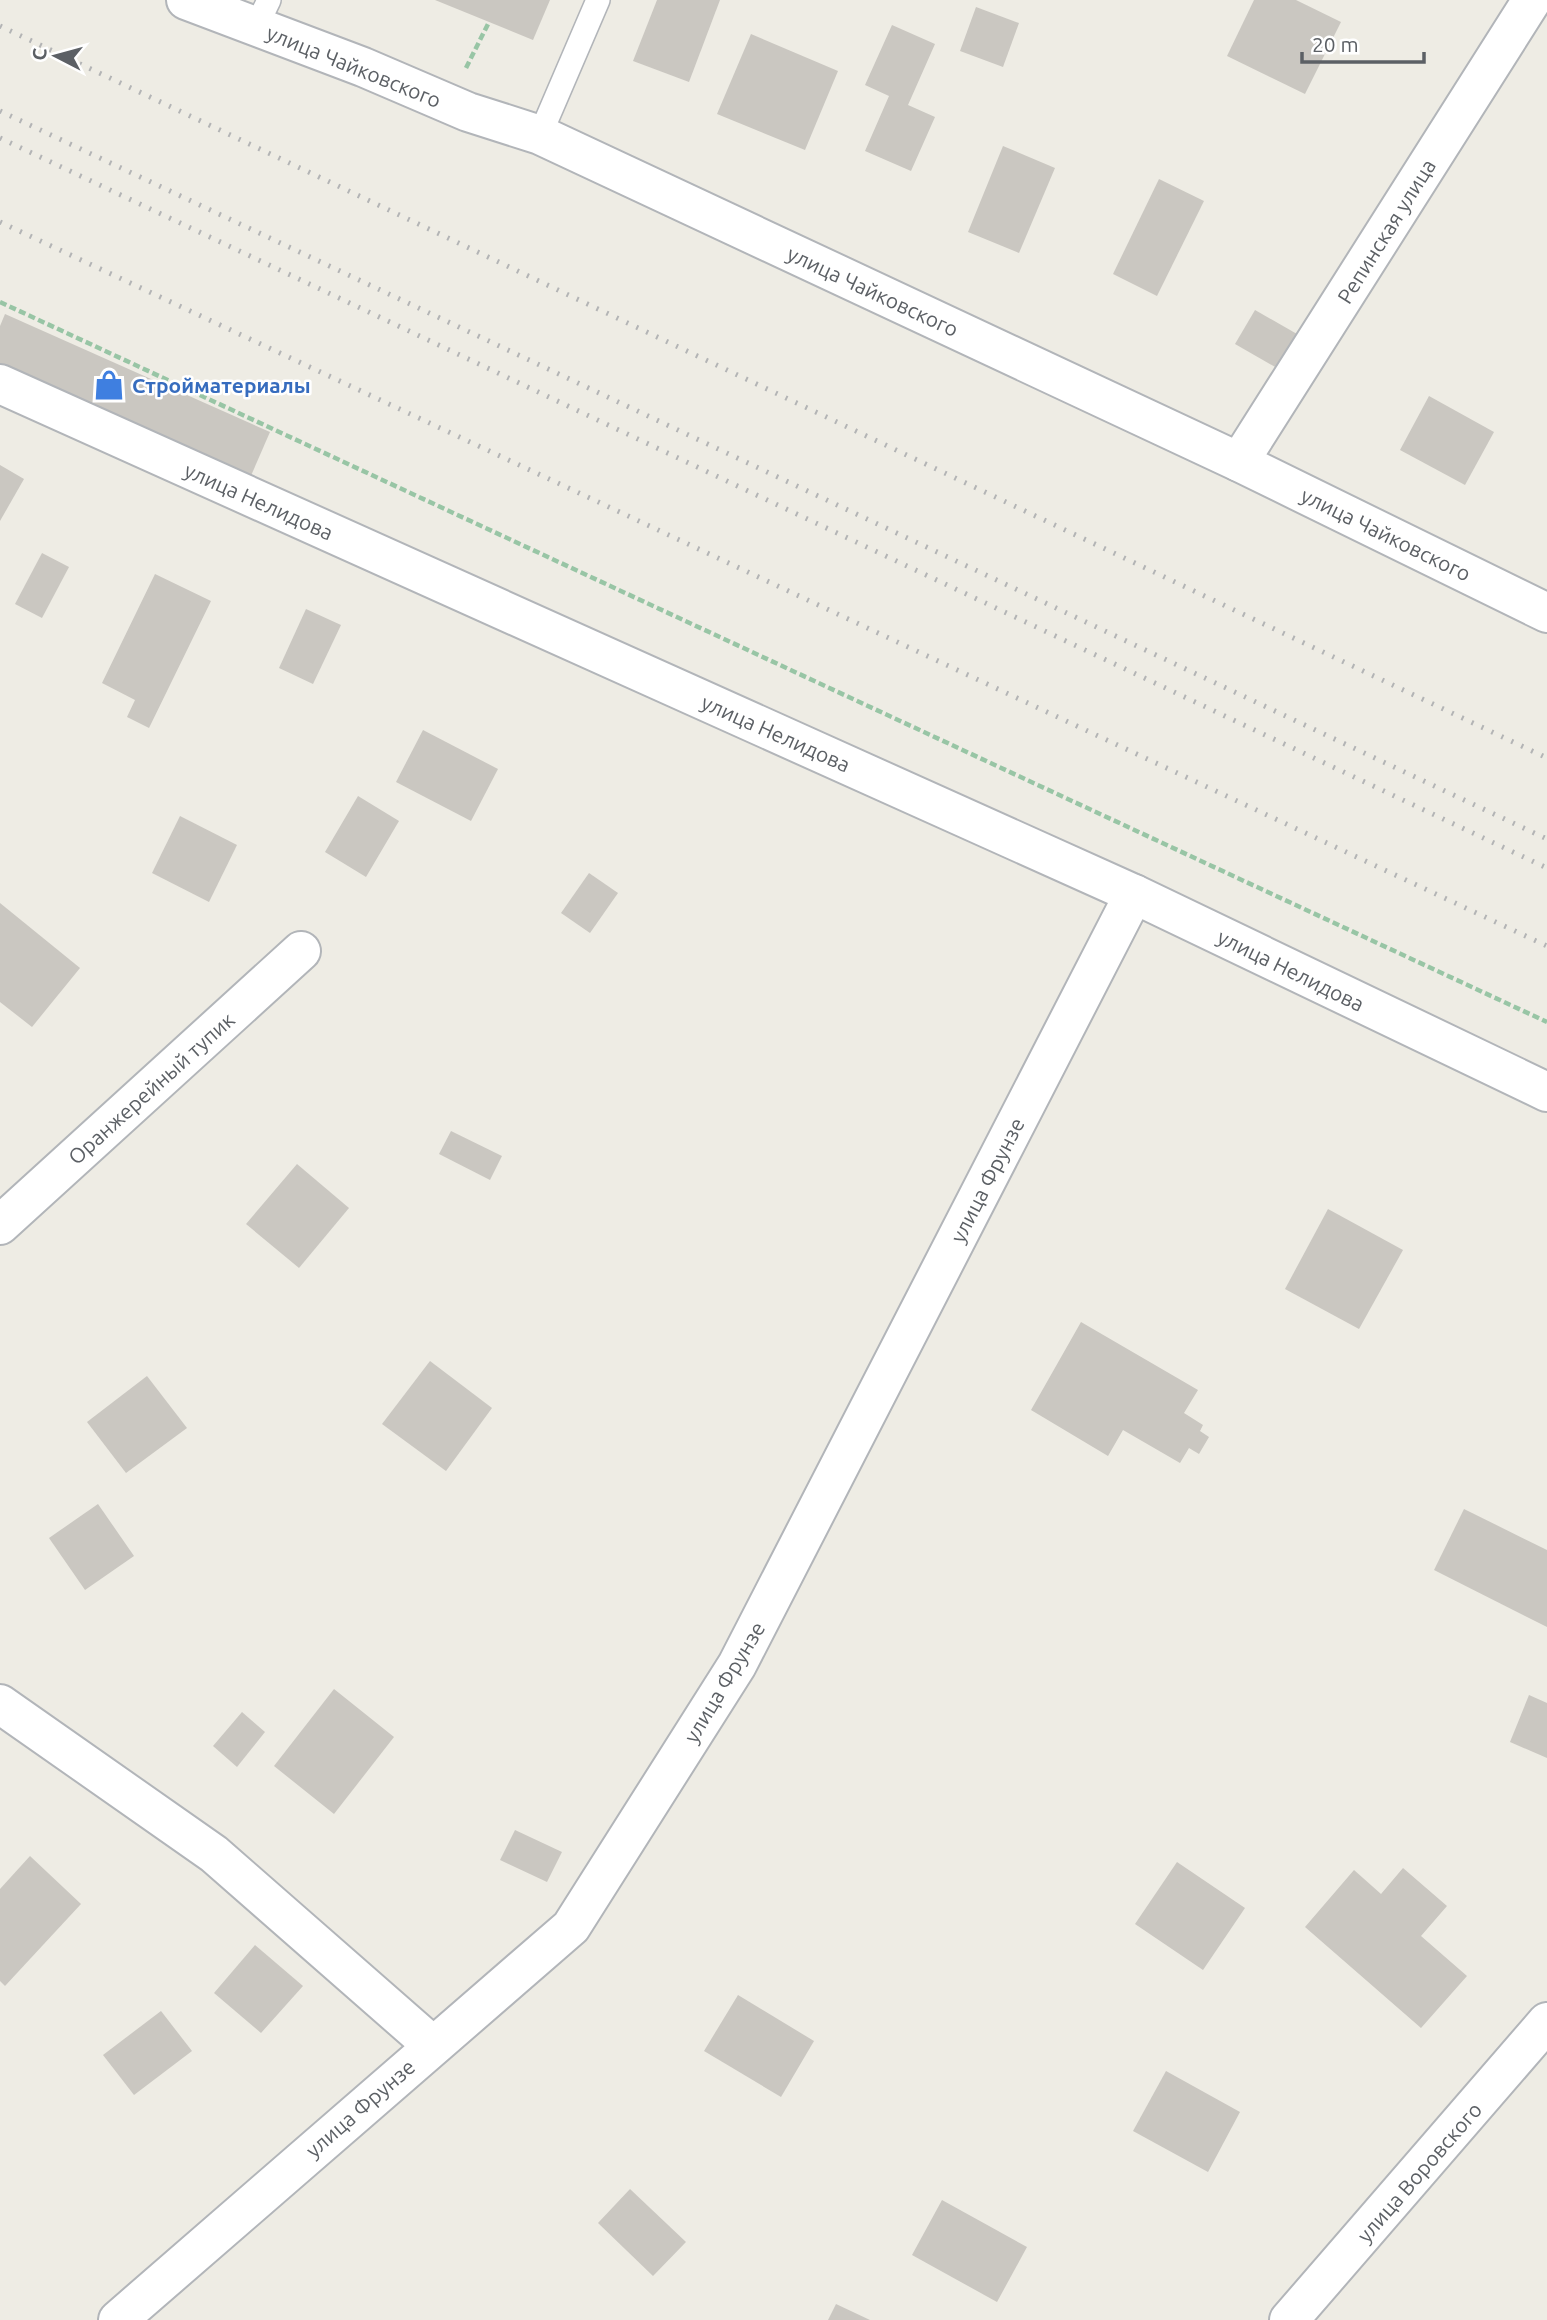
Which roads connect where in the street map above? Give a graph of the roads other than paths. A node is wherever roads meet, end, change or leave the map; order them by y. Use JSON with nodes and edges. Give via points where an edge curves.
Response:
{"nodes":[{"id":1,"x":186,"y":0,"type":"edge"},
{"id":2,"x":597,"y":0,"type":"edge"},
{"id":3,"x":1532,"y":0,"type":"edge"},
{"id":4,"x":262,"y":14,"type":"edge"},
{"id":5,"x":540,"y":135,"type":"junction"},
{"id":6,"x":0,"y":384,"type":"edge"},
{"id":7,"x":1239,"y":462,"type":"junction"},
{"id":8,"x":1547,"y":613,"type":"edge"},
{"id":9,"x":1134,"y":894,"type":"junction"},
{"id":10,"x":301,"y":951,"type":"dead end"},
{"id":11,"x":1547,"y":1092,"type":"edge"},
{"id":12,"x":0,"y":1225,"type":"edge"},
{"id":13,"x":0,"y":1704,"type":"edge"},
{"id":14,"x":1547,"y":2022,"type":"edge"},
{"id":15,"x":432,"y":2045,"type":"junction"},
{"id":16,"x":118,"y":2320,"type":"edge"},
{"id":17,"x":1289,"y":2320,"type":"edge"}],
"edges":[{"from":1,"to":4,"type":"street","name":"улица Чайковского"},
{"from":2,"to":5,"type":"lane"},
{"from":3,"to":7,"type":"street","name":"Репинская улица"},
{"from":4,"to":5,"type":"street","name":"улица Чайковского","via":[[363,67],[468,112]]},
{"from":5,"to":7,"type":"street","name":"улица Чайковского"},
{"from":6,"to":9,"type":"street","name":"улица Нелидова"},
{"from":7,"to":8,"type":"street","name":"улица Чайковского"},
{"from":9,"to":11,"type":"street","name":"улица Нелидова"},
{"from":9,"to":15,"type":"street","name":"улица Фрунзе","via":[[737,1665],[571,1927]]},
{"from":10,"to":12,"type":"street","name":"Оранжерейный тупик"},
{"from":13,"to":15,"type":"street","via":[[214,1854]]},
{"from":14,"to":17,"type":"street","name":"улица Воровского"},
{"from":15,"to":16,"type":"street","name":"улица Фрунзе"}]}
